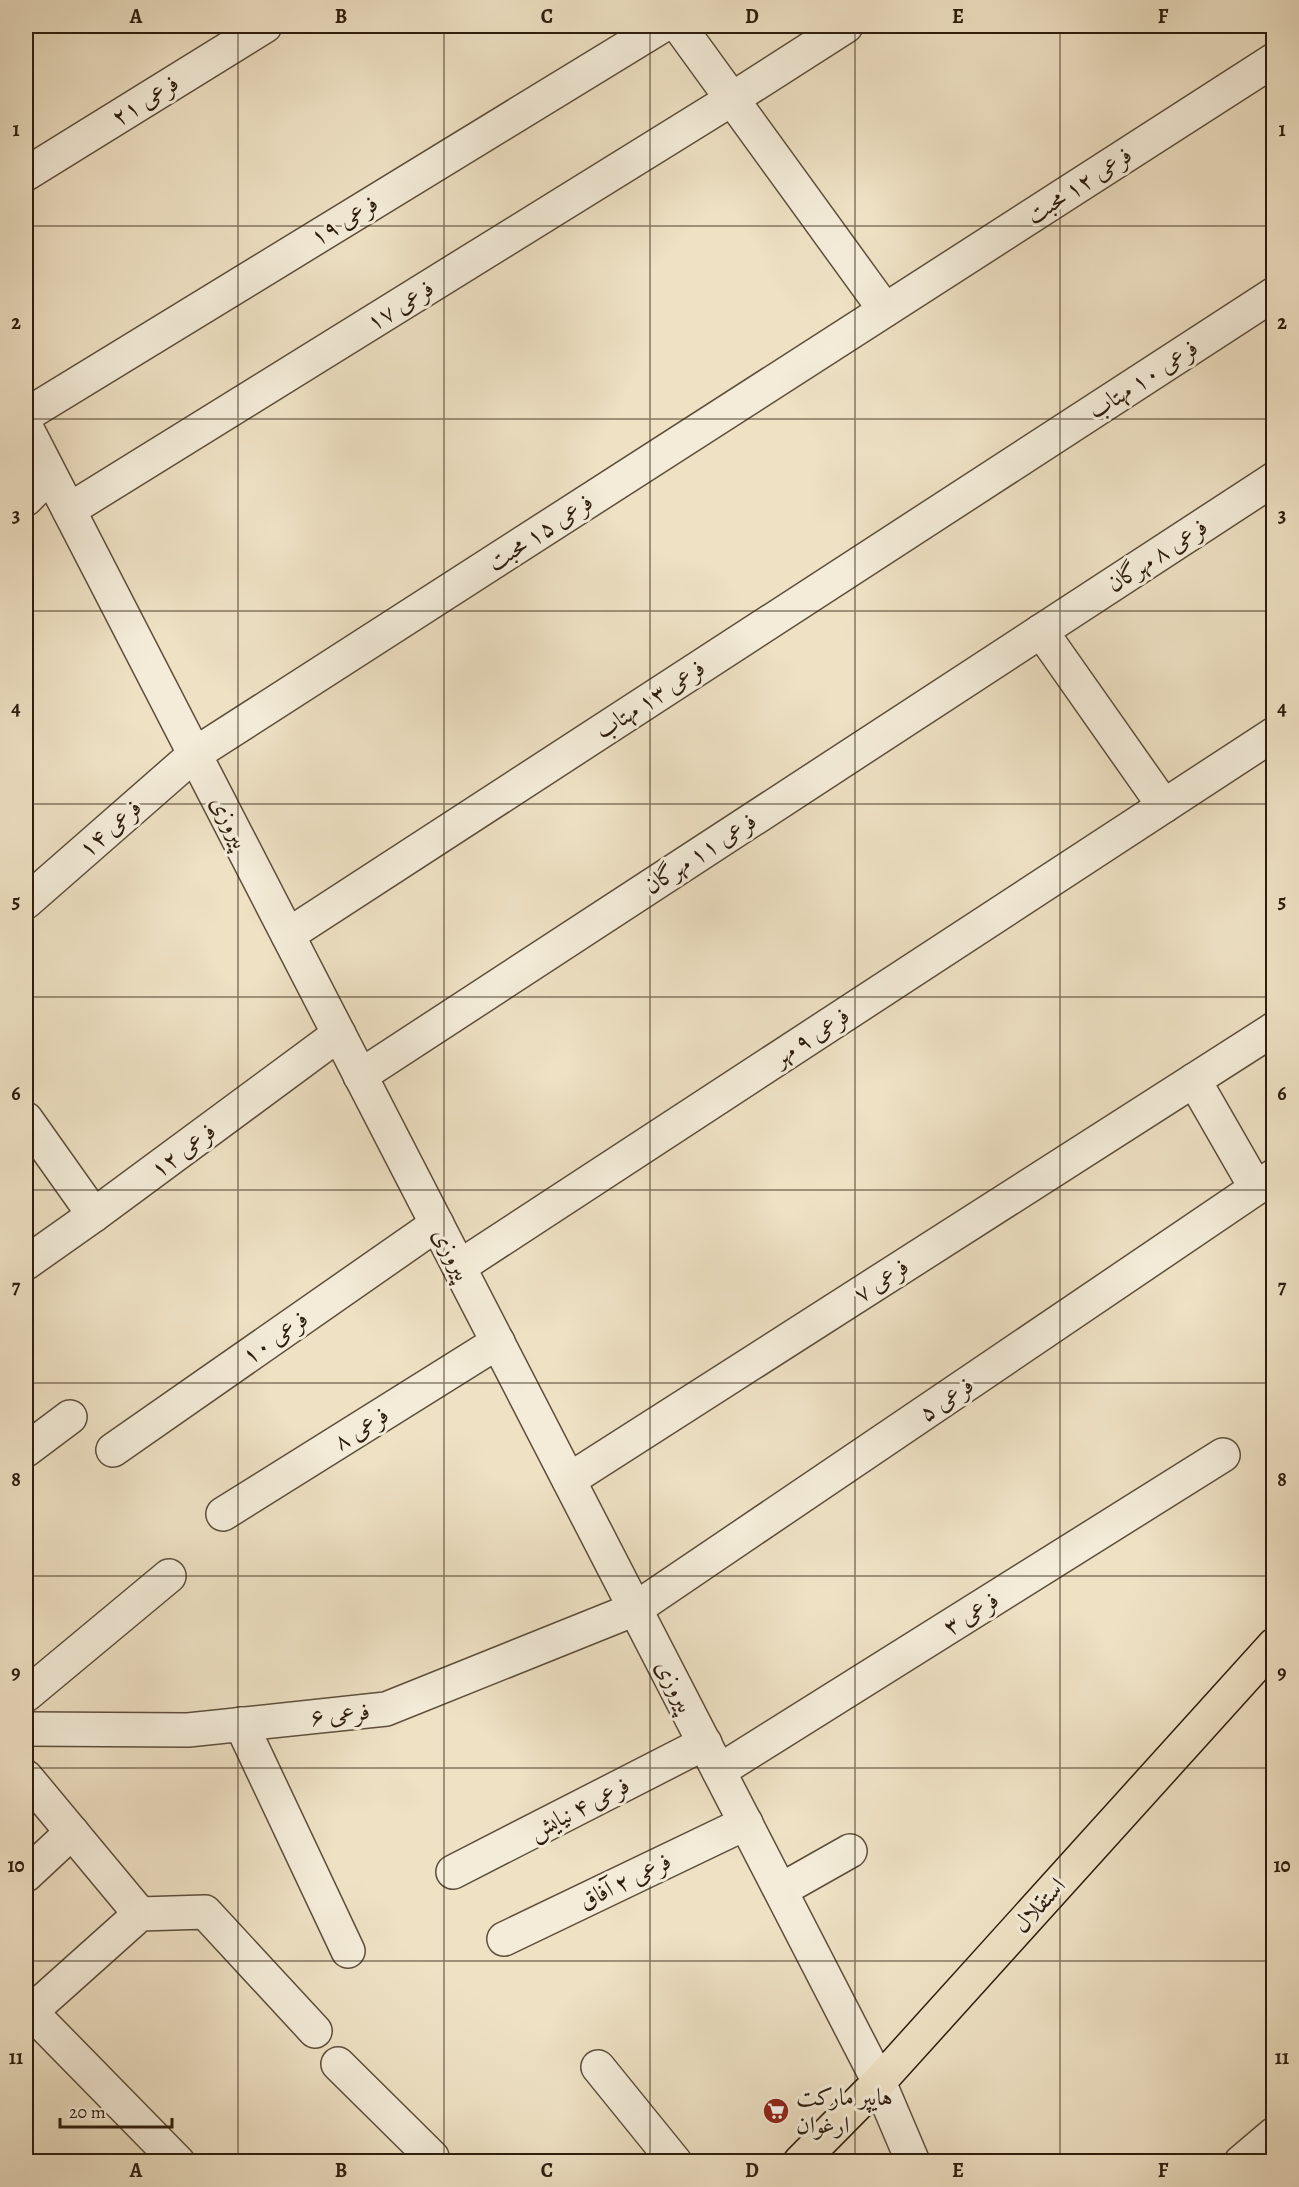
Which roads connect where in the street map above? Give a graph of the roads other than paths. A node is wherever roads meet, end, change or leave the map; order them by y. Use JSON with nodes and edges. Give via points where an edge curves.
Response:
{"nodes":[{"id":1,"x":265,"y":26,"type":"edge"},
{"id":2,"x":662,"y":26,"type":"edge"},
{"id":3,"x":679,"y":26,"type":"edge"},
{"id":4,"x":846,"y":26,"type":"edge"},
{"id":5,"x":1274,"y":60,"type":"edge"},
{"id":6,"x":732,"y":99,"type":"junction"},
{"id":7,"x":26,"y":174,"type":"edge"},
{"id":8,"x":1274,"y":294,"type":"edge"},
{"id":9,"x":885,"y":310,"type":"junction"},
{"id":10,"x":26,"y":415,"type":"edge"},
{"id":11,"x":26,"y":427,"type":"edge"},
{"id":12,"x":1012,"y":464,"type":"joint"},
{"id":13,"x":50,"y":475,"type":"junction"},
{"id":14,"x":1274,"y":479,"type":"edge"},
{"id":15,"x":26,"y":499,"type":"edge"},
{"id":16,"x":69,"y":510,"type":"junction"},
{"id":17,"x":1041,"y":632,"type":"junction"},
{"id":18,"x":1274,"y":734,"type":"edge"},
{"id":19,"x":195,"y":754,"type":"junction"},
{"id":20,"x":1164,"y":806,"type":"junction"},
{"id":21,"x":26,"y":902,"type":"edge"},
{"id":22,"x":288,"y":935,"type":"junction"},
{"id":23,"x":1274,"y":1029,"type":"edge"},
{"id":24,"x":339,"y":1034,"type":"junction"},
{"id":25,"x":360,"y":1076,"type":"junction"},
{"id":26,"x":1194,"y":1080,"type":"junction"},
{"id":27,"x":26,"y":1119,"type":"edge"},
{"id":28,"x":1265,"y":1182,"type":"edge"},
{"id":29,"x":94,"y":1215,"type":"junction"},
{"id":30,"x":437,"y":1224,"type":"junction"},
{"id":31,"x":26,"y":1263,"type":"edge"},
{"id":32,"x":459,"y":1267,"type":"junction"},
{"id":33,"x":498,"y":1342,"type":"junction"},
{"id":34,"x":70,"y":1417,"type":"dead end"},
{"id":35,"x":113,"y":1449,"type":"dead end"},
{"id":36,"x":26,"y":1450,"type":"edge"},
{"id":37,"x":1223,"y":1455,"type":"dead end"},
{"id":38,"x":569,"y":1480,"type":"junction"},
{"id":39,"x":223,"y":1514,"type":"dead end"},
{"id":40,"x":169,"y":1576,"type":"dead end"},
{"id":41,"x":635,"y":1609,"type":"junction"},
{"id":42,"x":1274,"y":1645,"type":"edge"},
{"id":43,"x":26,"y":1695,"type":"edge"},
{"id":44,"x":241,"y":1724,"type":"junction"},
{"id":45,"x":26,"y":1729,"type":"edge"},
{"id":46,"x":712,"y":1757,"type":"junction"},
{"id":47,"x":26,"y":1777,"type":"edge"},
{"id":48,"x":746,"y":1824,"type":"junction"},
{"id":49,"x":72,"y":1832,"type":"junction"},
{"id":50,"x":850,"y":1851,"type":"dead end"},
{"id":51,"x":453,"y":1872,"type":"dead end"},
{"id":52,"x":26,"y":1875,"type":"edge"},
{"id":53,"x":781,"y":1890,"type":"junction"},
{"id":54,"x":140,"y":1914,"type":"junction"},
{"id":55,"x":504,"y":1940,"type":"dead end"},
{"id":56,"x":348,"y":1951,"type":"dead end"},
{"id":57,"x":28,"y":2014,"type":"edge"},
{"id":58,"x":315,"y":2031,"type":"dead end"},
{"id":59,"x":338,"y":2064,"type":"dead end"},
{"id":60,"x":598,"y":2067,"type":"dead end"},
{"id":61,"x":879,"y":2082,"type":"junction"},
{"id":62,"x":1274,"y":2134,"type":"edge"},
{"id":63,"x":178,"y":2162,"type":"edge"},
{"id":64,"x":429,"y":2162,"type":"edge"},
{"id":65,"x":675,"y":2162,"type":"edge"},
{"id":66,"x":800,"y":2162,"type":"edge"},
{"id":67,"x":913,"y":2162,"type":"edge"},
{"id":68,"x":1241,"y":2162,"type":"edge"}],
"edges":[{"from":1,"to":7,"type":"street","name":"فرعی ۲۱"},
{"from":2,"to":10,"type":"street","name":"فرعی ۱۹"},
{"from":3,"to":6,"type":"street"},
{"from":4,"to":6,"type":"street"},
{"from":5,"to":9,"type":"street","name":"فرعی ۱۲ محبت"},
{"from":6,"to":9,"type":"street"},
{"from":6,"to":16,"type":"street","name":"فرعی ۱۷"},
{"from":8,"to":12,"type":"street","name":"فرعی ۱۰ مهتاب"},
{"from":9,"to":19,"type":"street","name":"فرعی ۱۵ محبت"},
{"from":11,"to":13,"type":"street","name":"پیروزی"},
{"from":12,"to":22,"type":"street","name":"فرعی ۱۳ مهتاب"},
{"from":13,"to":15,"type":"street"},
{"from":13,"to":16,"type":"street","name":"پیروزی"},
{"from":14,"to":17,"type":"street","name":"فرعی ۸ مهرگان"},
{"from":16,"to":19,"type":"street","name":"پیروزی"},
{"from":17,"to":20,"type":"street"},
{"from":17,"to":25,"type":"street","name":"فرعی ۱۱ مهرگان"},
{"from":18,"to":20,"type":"street","name":"فرعی ۹ مهر"},
{"from":19,"to":21,"type":"street","name":"فرعی ۱۴"},
{"from":19,"to":22,"type":"street","name":"پیروزی"},
{"from":20,"to":32,"type":"street","name":"فرعی ۹ مهر"},
{"from":22,"to":24,"type":"street","name":"پیروزی"},
{"from":23,"to":26,"type":"street","name":"فرعی ۷"},
{"from":24,"to":25,"type":"street","name":"پیروزی"},
{"from":24,"to":29,"type":"street","name":"فرعی ۱۲"},
{"from":25,"to":30,"type":"street","name":"پیروزی"},
{"from":26,"to":28,"type":"street"},
{"from":26,"to":38,"type":"street","name":"فرعی ۷"},
{"from":27,"to":29,"type":"street"},
{"from":28,"to":41,"type":"street","name":"فرعی ۵"},
{"from":29,"to":31,"type":"street","name":"فرعی ۱۲"},
{"from":30,"to":32,"type":"street","name":"پیروزی"},
{"from":30,"to":35,"type":"street","name":"فرعی ۱۰"},
{"from":32,"to":33,"type":"street","name":"پیروزی"},
{"from":33,"to":38,"type":"street","name":"پیروزی"},
{"from":33,"to":39,"type":"street","name":"فرعی ۸"},
{"from":34,"to":36,"type":"street"},
{"from":37,"to":46,"type":"street","name":"فرعی ۳"},
{"from":38,"to":41,"type":"street","name":"پیروزی"},
{"from":40,"to":43,"type":"street"},
{"from":41,"to":44,"type":"street","name":"فرعی ۶","via":[[386,1709]]},
{"from":41,"to":46,"type":"street","name":"پیروزی"},
{"from":42,"to":61,"type":"main road","name":"استقلال"},
{"from":44,"to":45,"type":"street","name":"فرعی ۶","via":[[188,1730]]},
{"from":44,"to":56,"type":"street"},
{"from":46,"to":48,"type":"street","name":"پیروزی"},
{"from":46,"to":51,"type":"street","name":"فرعی ۴ نیایش"},
{"from":47,"to":49,"type":"street"},
{"from":48,"to":53,"type":"street","name":"پیروزی"},
{"from":48,"to":55,"type":"street","name":"فرعی ۲ آفاق"},
{"from":49,"to":52,"type":"street"},
{"from":49,"to":54,"type":"street"},
{"from":50,"to":53,"type":"street"},
{"from":53,"to":61,"type":"street","name":"پیروزی"},
{"from":54,"to":57,"type":"street"},
{"from":54,"to":58,"type":"street","via":[[205,1912]]},
{"from":57,"to":63,"type":"street"},
{"from":59,"to":64,"type":"street","via":[[432,2157]]},
{"from":60,"to":65,"type":"street"},
{"from":61,"to":66,"type":"main road","name":"استقلال"},
{"from":61,"to":67,"type":"street","name":"پیروزی"},
{"from":62,"to":68,"type":"street"}]}
